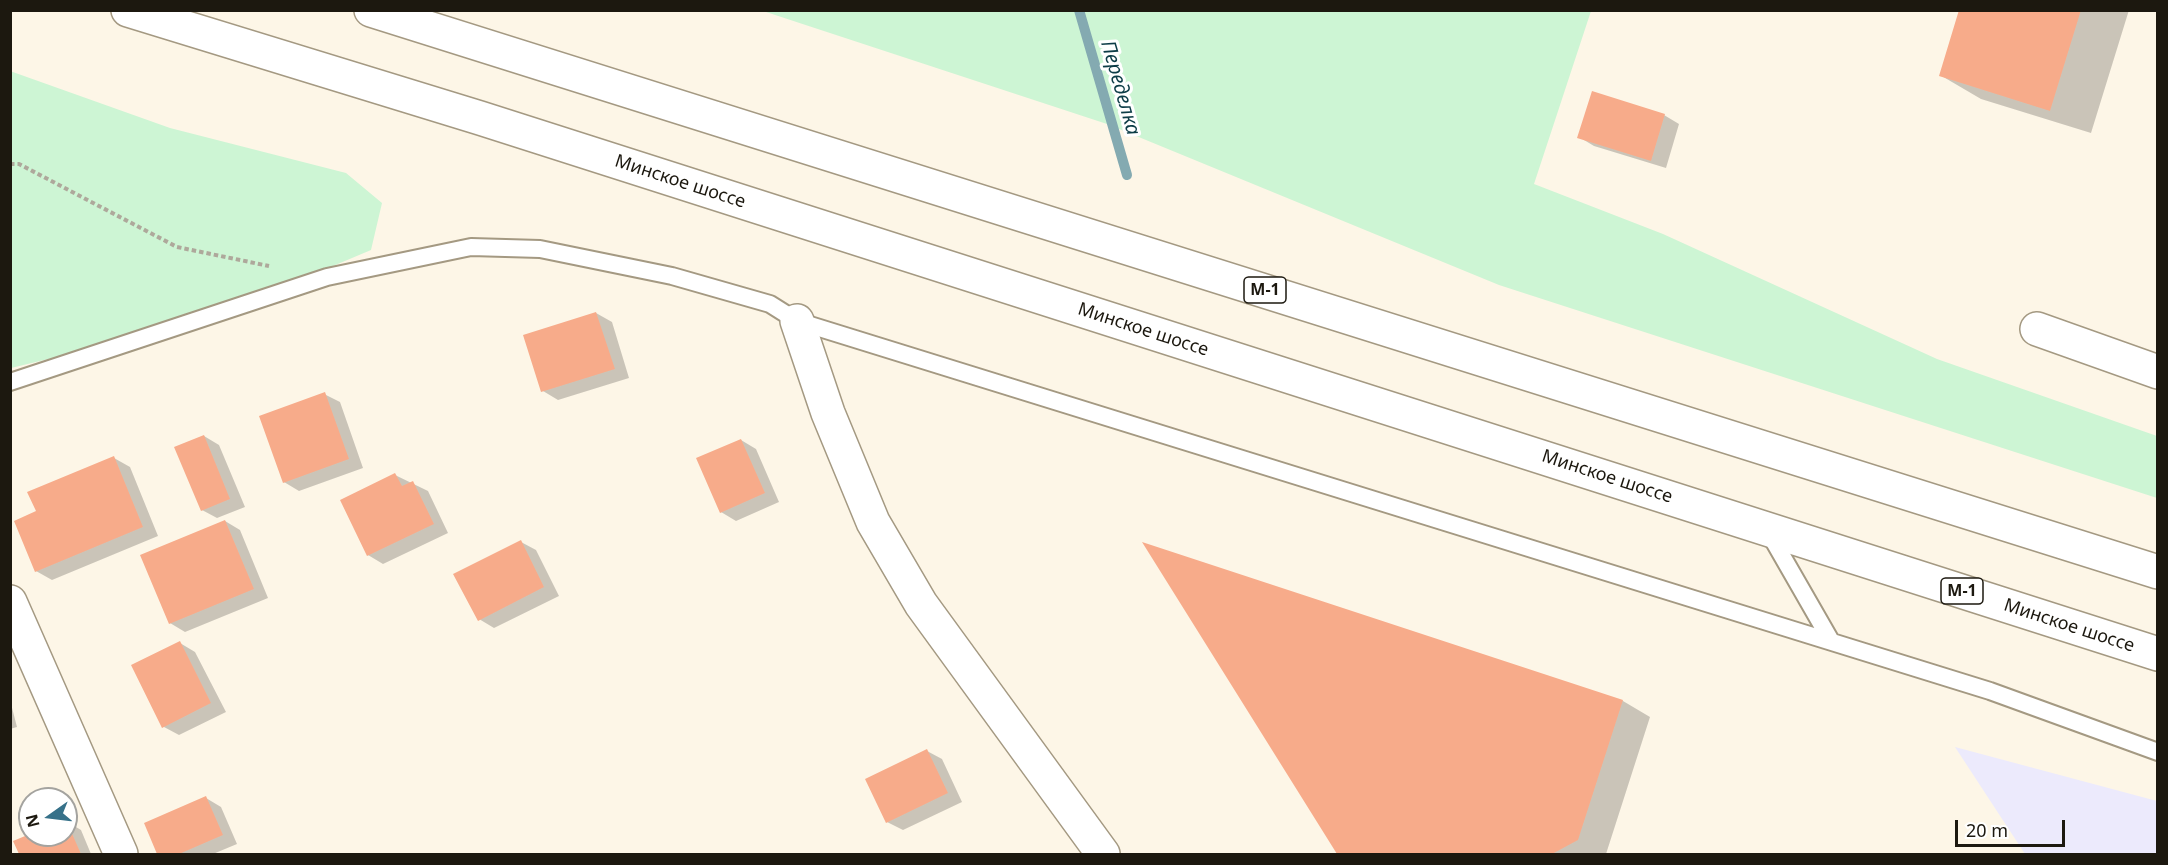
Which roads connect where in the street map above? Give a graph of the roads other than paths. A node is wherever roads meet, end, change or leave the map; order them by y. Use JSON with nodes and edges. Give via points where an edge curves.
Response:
{"nodes":[{"id":1,"x":128,"y":10,"type":"edge"},
{"id":2,"x":371,"y":10,"type":"edge"},
{"id":3,"x":797,"y":321,"type":"junction"},
{"id":4,"x":2037,"y":328,"type":"dead end"},
{"id":5,"x":2157,"y":372,"type":"edge"},
{"id":6,"x":10,"y":382,"type":"edge"},
{"id":7,"x":1767,"y":528,"type":"junction"},
{"id":8,"x":2157,"y":572,"type":"edge"},
{"id":9,"x":10,"y":603,"type":"edge"},
{"id":10,"x":1831,"y":641,"type":"junction"},
{"id":11,"x":2157,"y":654,"type":"edge"},
{"id":12,"x":2157,"y":752,"type":"edge"},
{"id":13,"x":121,"y":855,"type":"edge"},
{"id":14,"x":1102,"y":855,"type":"edge"}],
"edges":[{"from":1,"to":7,"type":"main road","name":"Минское шоссе","number":"М-1"},
{"from":2,"to":8,"type":"main road","number":"М-1"},
{"from":3,"to":6,"type":"lane","via":[[770,304],[672,276],[540,249],[471,248],[327,277]]},
{"from":3,"to":10,"type":"lane"},
{"from":3,"to":14,"type":"main road","via":[[828,412],[873,522],[921,604]]},
{"from":4,"to":5,"type":"main road"},
{"from":7,"to":10,"type":"lane"},
{"from":7,"to":11,"type":"main road","name":"Минское шоссе","number":"М-1"},
{"from":9,"to":13,"type":"main road"},
{"from":10,"to":12,"type":"lane","via":[[1990,691]]}]}
